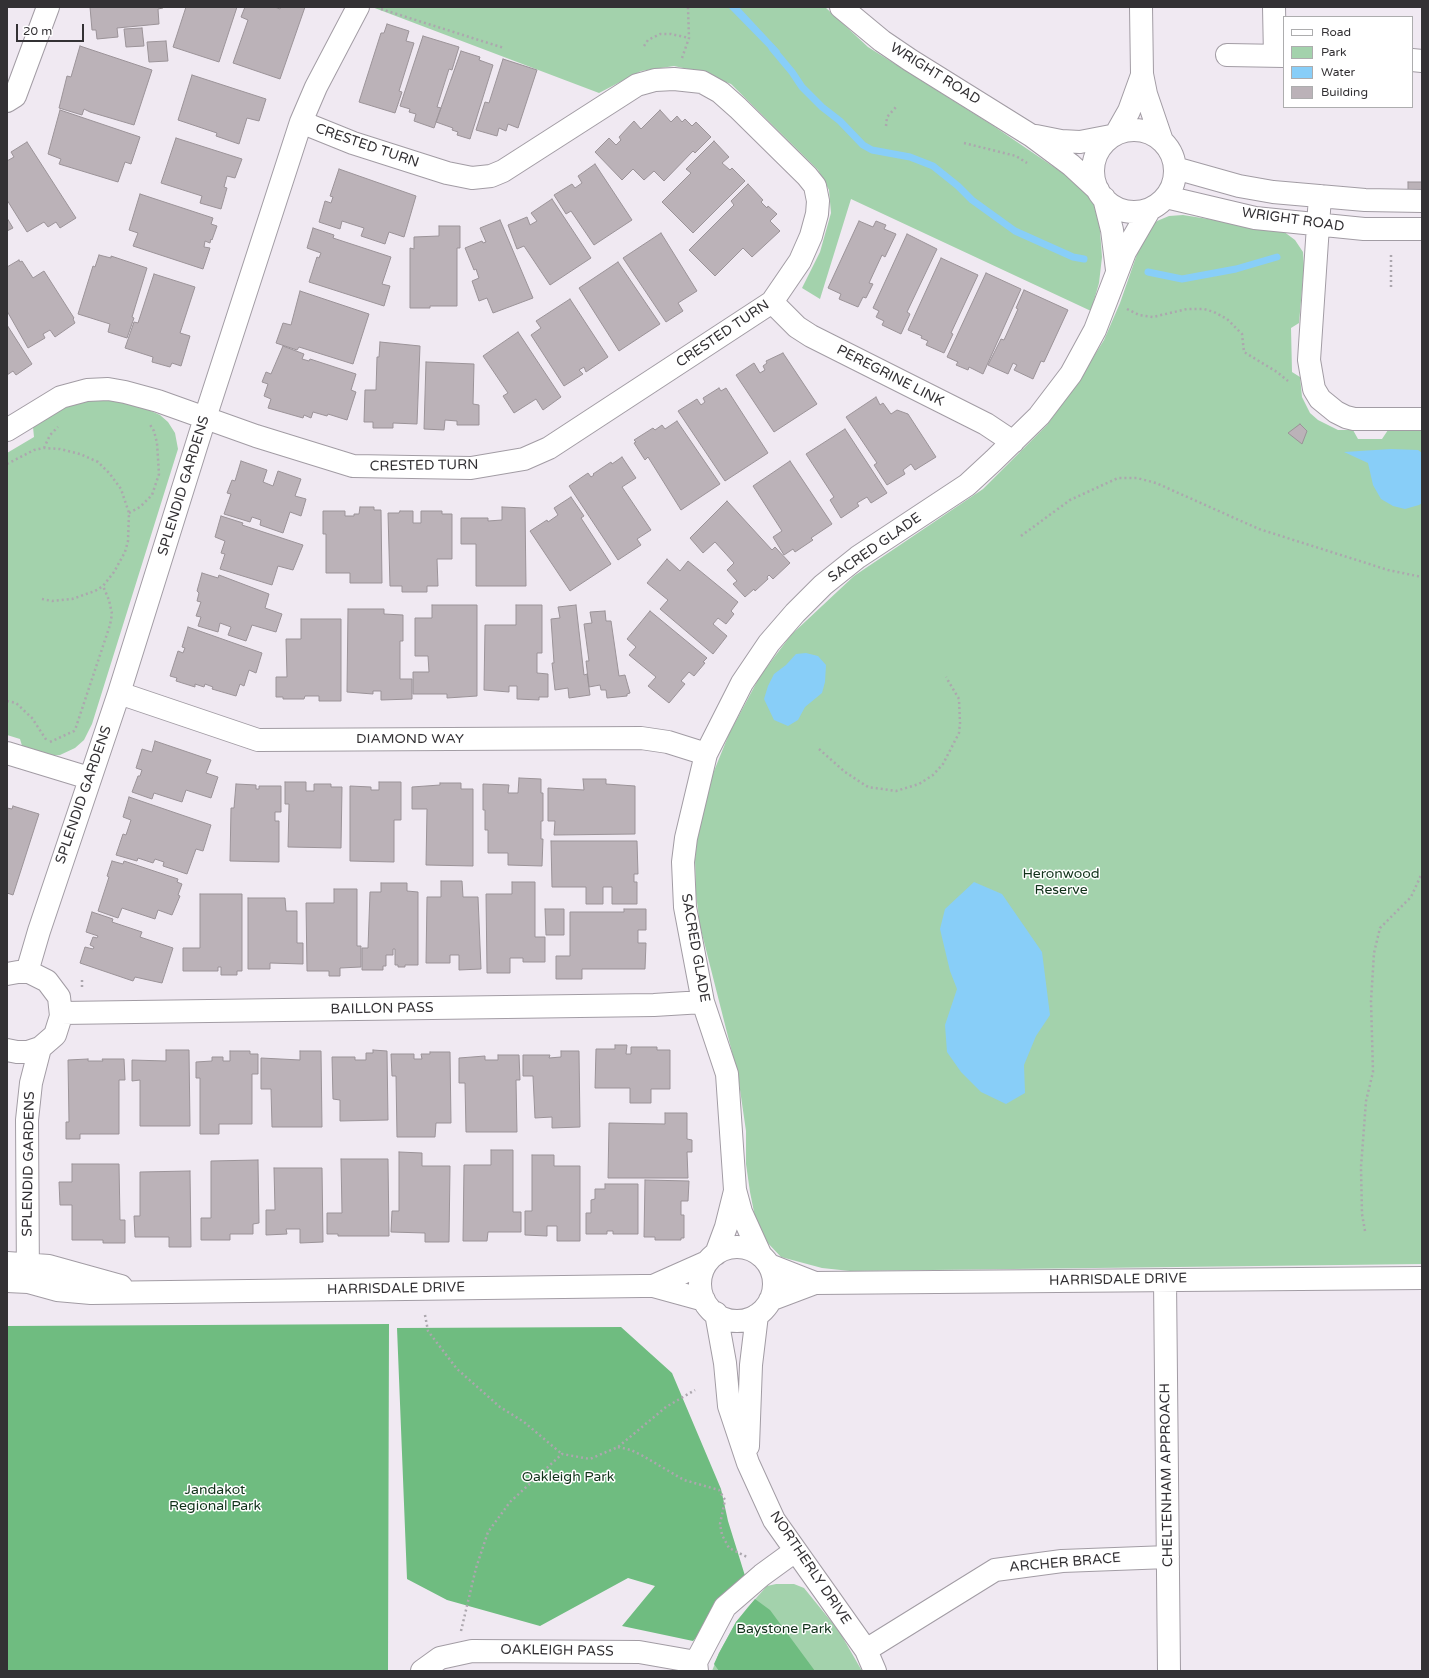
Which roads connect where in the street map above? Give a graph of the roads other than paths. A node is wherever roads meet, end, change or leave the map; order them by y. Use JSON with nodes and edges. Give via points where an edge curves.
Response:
{"nodes":[{"id":1,"x":48,"y":7,"type":"edge"},
{"id":2,"x":358,"y":7,"type":"edge"},
{"id":3,"x":841,"y":7,"type":"edge"},
{"id":4,"x":1141,"y":7,"type":"edge"},
{"id":5,"x":1274,"y":7,"type":"edge"},
{"id":6,"x":1227,"y":55,"type":"dead end"},
{"id":7,"x":1279,"y":56,"type":"edge"},
{"id":8,"x":1142,"y":74,"type":"junction"},
{"id":9,"x":7,"y":101,"type":"edge"},
{"id":10,"x":301,"y":122,"type":"junction"},
{"id":11,"x":1114,"y":135,"type":"junction"},
{"id":12,"x":1032,"y":136,"type":"junction"},
{"id":13,"x":1162,"y":141,"type":"junction"},
{"id":14,"x":1175,"y":168,"type":"junction"},
{"id":15,"x":1101,"y":194,"type":"junction"},
{"id":16,"x":1320,"y":196,"type":"junction"},
{"id":17,"x":1422,"y":200,"type":"edge"},
{"id":18,"x":1158,"y":203,"type":"junction"},
{"id":19,"x":1318,"y":226,"type":"junction"},
{"id":20,"x":1422,"y":229,"type":"edge"},
{"id":21,"x":1117,"y":270,"type":"junction"},
{"id":22,"x":772,"y":302,"type":"junction"},
{"id":23,"x":205,"y":418,"type":"junction"},
{"id":24,"x":1422,"y":419,"type":"edge"},
{"id":25,"x":7,"y":430,"type":"edge"},
{"id":26,"x":1014,"y":442,"type":"junction"},
{"id":27,"x":119,"y":693,"type":"junction"},
{"id":28,"x":7,"y":753,"type":"edge"},
{"id":29,"x":706,"y":754,"type":"junction"},
{"id":30,"x":89,"y":778,"type":"junction"},
{"id":31,"x":17,"y":973,"type":"edge"},
{"id":32,"x":703,"y":1002,"type":"junction"},
{"id":33,"x":61,"y":1013,"type":"junction"},
{"id":34,"x":40,"y":1048,"type":"junction"},
{"id":35,"x":7,"y":1050,"type":"edge"},
{"id":36,"x":736,"y":1190,"type":"junction"},
{"id":37,"x":711,"y":1258,"type":"junction"},
{"id":38,"x":765,"y":1260,"type":"junction"},
{"id":39,"x":7,"y":1263,"type":"edge"},
{"id":40,"x":21,"y":1275,"type":"edge"},
{"id":41,"x":1422,"y":1278,"type":"edge"},
{"id":42,"x":1165,"y":1280,"type":"junction"},
{"id":43,"x":815,"y":1283,"type":"junction"},
{"id":44,"x":653,"y":1286,"type":"junction"},
{"id":45,"x":710,"y":1307,"type":"junction"},
{"id":46,"x":764,"y":1308,"type":"junction"},
{"id":47,"x":748,"y":1463,"type":"junction"},
{"id":48,"x":795,"y":1551,"type":"junction"},
{"id":49,"x":1168,"y":1557,"type":"junction"},
{"id":50,"x":866,"y":1650,"type":"junction"},
{"id":51,"x":697,"y":1667,"type":"edge"},
{"id":52,"x":422,"y":1671,"type":"edge"},
{"id":53,"x":875,"y":1671,"type":"edge"},
{"id":54,"x":1169,"y":1671,"type":"edge"}],
"edges":[{"from":1,"to":9,"type":"street","via":[[15,96]]},
{"from":2,"to":10,"type":"street","name":"SPLENDID GARDENS","via":[[316,87]]},
{"from":3,"to":12,"type":"street","name":"WRIGHT ROAD","via":[[910,60]]},
{"from":4,"to":8,"type":"street"},
{"from":5,"to":7,"type":"street"},
{"from":6,"to":7,"type":"street"},
{"from":8,"to":11,"type":"street","via":[[1129,111]]},
{"from":8,"to":13,"type":"street"},
{"from":10,"to":22,"type":"street","name":"CRESTED TURN","via":[[353,143],[447,173],[472,178],[491,176],[503,171],[637,85],[655,80],[674,79],[702,82],[720,92],[815,186],[817,214],[811,236],[800,261]]},
{"from":10,"to":23,"type":"street","name":"SPLENDID GARDENS"},
{"from":11,"to":12,"type":"street","name":"WRIGHT ROAD","via":[[1080,142]]},
{"from":11,"to":13,"type":"street","via":[[1130,130],[1142,130],[1154,134]]},
{"from":11,"to":15,"type":"street","via":[[1102,144],[1093,167],[1094,179]]},
{"from":12,"to":15,"type":"street","name":"WRIGHT ROAD","via":[[1071,165]]},
{"from":13,"to":14,"type":"street","via":[[1173,158]]},
{"from":14,"to":16,"type":"street","name":"WRIGHT ROAD","via":[[1238,186]]},
{"from":14,"to":18,"type":"street","via":[[1172,188]]},
{"from":15,"to":18,"type":"street","via":[[1116,208],[1127,211],[1138,212]]},
{"from":15,"to":21,"type":"street","name":"SACRED GLADE","via":[[1112,230]]},
{"from":16,"to":17,"type":"street","name":"WRIGHT ROAD","via":[[1365,200]]},
{"from":16,"to":19,"type":"street"},
{"from":18,"to":19,"type":"street","name":"WRIGHT ROAD"},
{"from":18,"to":21,"type":"street","name":"SACRED GLADE","via":[[1133,236]]},
{"from":19,"to":20,"type":"street","name":"WRIGHT ROAD"},
{"from":19,"to":24,"type":"street","via":[[1309,360],[1314,390],[1320,399],[1346,417]]},
{"from":21,"to":26,"type":"street","name":"SACRED GLADE","via":[[1096,330],[1071,374],[1039,416]]},
{"from":22,"to":23,"type":"street","name":"CRESTED TURN","via":[[549,448],[524,459],[471,468],[353,466]]},
{"from":22,"to":26,"type":"street","name":"PEREGRINE LINK","via":[[797,327],[811,336],[986,424]]},
{"from":23,"to":25,"type":"street","name":"CRESTED TURN","via":[[124,392],[97,388],[61,397]]},
{"from":23,"to":27,"type":"street","name":"SPLENDID GARDENS"},
{"from":26,"to":29,"type":"street","name":"SACRED GLADE","via":[[967,485],[858,558],[823,585],[795,613],[769,643],[742,683]]},
{"from":27,"to":29,"type":"street","name":"DIAMOND WAY","via":[[258,740],[641,738],[668,742]]},
{"from":27,"to":30,"type":"street","name":"SPLENDID GARDENS"},
{"from":28,"to":30,"type":"street"},
{"from":29,"to":32,"type":"street","name":"SACRED GLADE","via":[[686,838],[683,862],[685,907]]},
{"from":30,"to":31,"type":"street","name":"SPLENDID GARDENS"},
{"from":31,"to":33,"type":"street","via":[[39,976],[54,988],[59,997]]},
{"from":32,"to":33,"type":"street","name":"BAILLON PASS","via":[[654,1005]]},
{"from":32,"to":36,"type":"street","name":"SACRED GLADE","via":[[727,1074]]},
{"from":33,"to":34,"type":"street","via":[[55,1035]]},
{"from":34,"to":35,"type":"street","via":[[28,1052]]},
{"from":34,"to":40,"type":"street","name":"SPLENDID GARDENS","via":[[31,1083],[27,1120]]},
{"from":36,"to":37,"type":"street","name":"SACRED GLADE","via":[[726,1227]]},
{"from":36,"to":38,"type":"street","name":"SACRED GLADE","via":[[741,1212]]},
{"from":37,"to":38,"type":"street","via":[[726,1248],[737,1247],[748,1248]]},
{"from":37,"to":44,"type":"street","name":"HARRISDALE DRIVE"},
{"from":37,"to":45,"type":"street","via":[[701,1281]]},
{"from":38,"to":43,"type":"street","name":"HARRISDALE DRIVE"},
{"from":38,"to":46,"type":"street","via":[[774,1277],[774,1289]]},
{"from":39,"to":40,"type":"street","name":"HARRISDALE DRIVE"},
{"from":40,"to":44,"type":"street","name":"HARRISDALE DRIVE","via":[[68,1270],[139,1292]]},
{"from":41,"to":42,"type":"street","name":"HARRISDALE DRIVE"},
{"from":42,"to":43,"type":"street","name":"HARRISDALE DRIVE"},
{"from":42,"to":49,"type":"street","name":"CHELTENHAM APPROACH"},
{"from":43,"to":46,"type":"street","name":"HARRISDALE DRIVE"},
{"from":44,"to":45,"type":"street","name":"HARRISDALE DRIVE"},
{"from":45,"to":46,"type":"street","via":[[721,1317],[733,1320],[745,1320]]},
{"from":45,"to":47,"type":"street","name":"NORTHERLY DRIVE","via":[[726,1363],[729,1406]]},
{"from":46,"to":47,"type":"street","name":"NORTHERLY DRIVE","via":[[751,1365]]},
{"from":47,"to":48,"type":"street","name":"NORTHERLY DRIVE","via":[[774,1520]]},
{"from":48,"to":50,"type":"street","name":"NORTHERLY DRIVE"},
{"from":48,"to":51,"type":"street","via":[[725,1607]]},
{"from":49,"to":50,"type":"street","name":"ARCHER BRACE","via":[[1062,1561],[995,1570]]},
{"from":49,"to":54,"type":"street","name":"CHELTENHAM APPROACH"},
{"from":50,"to":53,"type":"street","name":"NORTHERLY DRIVE"},
{"from":51,"to":52,"type":"street","name":"OAKLEIGH PASS","via":[[639,1652],[472,1651],[440,1658]]}]}
